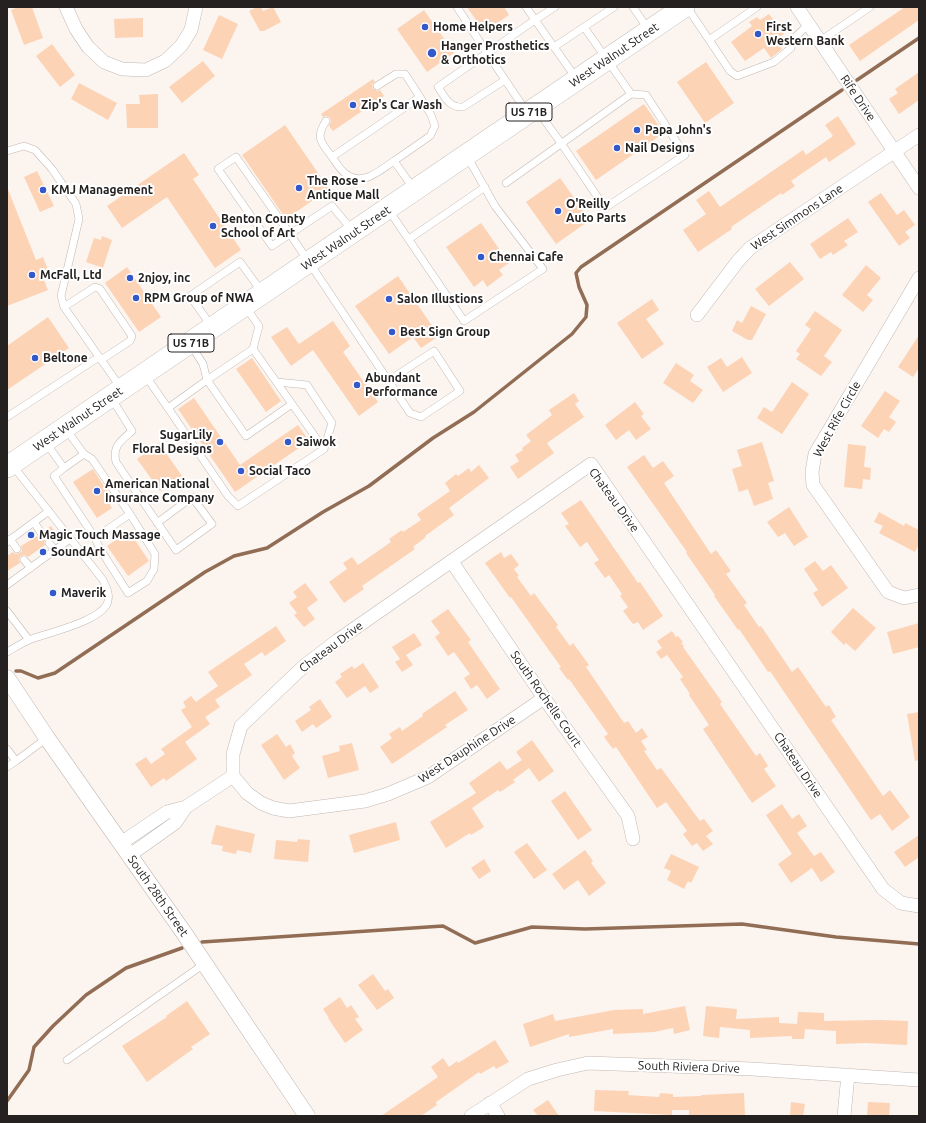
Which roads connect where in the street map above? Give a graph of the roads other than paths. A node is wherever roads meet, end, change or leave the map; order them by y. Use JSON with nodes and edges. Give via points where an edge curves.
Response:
{"nodes":[{"id":1,"x":66,"y":7,"type":"edge"},
{"id":2,"x":196,"y":7,"type":"edge"},
{"id":3,"x":457,"y":7,"type":"edge"},
{"id":4,"x":526,"y":7,"type":"edge"},
{"id":5,"x":555,"y":7,"type":"edge"},
{"id":6,"x":614,"y":7,"type":"edge"},
{"id":7,"x":633,"y":7,"type":"edge"},
{"id":8,"x":757,"y":7,"type":"edge"},
{"id":9,"x":797,"y":7,"type":"edge"},
{"id":10,"x":870,"y":7,"type":"edge"},
{"id":11,"x":682,"y":8,"type":"edge"},
{"id":12,"x":535,"y":20,"type":"junction"},
{"id":13,"x":809,"y":24,"type":"junction"},
{"id":14,"x":584,"y":27,"type":"junction"},
{"id":15,"x":650,"y":31,"type":"junction"},
{"id":16,"x":709,"y":40,"type":"junction"},
{"id":17,"x":820,"y":41,"type":"junction"},
{"id":18,"x":554,"y":47,"type":"junction"},
{"id":19,"x":487,"y":53,"type":"junction"},
{"id":20,"x":607,"y":60,"type":"junction"},
{"id":21,"x":505,"y":80,"type":"junction"},
{"id":22,"x":577,"y":80,"type":"junction"},
{"id":23,"x":378,"y":86,"type":"dead end"},
{"id":24,"x":631,"y":94,"type":"junction"},
{"id":25,"x":420,"y":97,"type":"junction"},
{"id":26,"x":532,"y":111,"type":"junction"},
{"id":27,"x":326,"y":121,"type":"dead end"},
{"id":28,"x":919,"y":135,"type":"edge"},
{"id":29,"x":561,"y":143,"type":"junction"},
{"id":30,"x":7,"y":151,"type":"edge"},
{"id":31,"x":894,"y":152,"type":"junction"},
{"id":32,"x":467,"y":155,"type":"junction"},
{"id":33,"x":332,"y":157,"type":"junction"},
{"id":34,"x":394,"y":161,"type":"junction"},
{"id":35,"x":506,"y":183,"type":"dead end"},
{"id":36,"x":485,"y":187,"type":"junction"},
{"id":37,"x":919,"y":188,"type":"edge"},
{"id":38,"x":415,"y":191,"type":"junction"},
{"id":39,"x":388,"y":209,"type":"junction"},
{"id":40,"x":353,"y":232,"type":"junction"},
{"id":41,"x":290,"y":234,"type":"junction"},
{"id":42,"x":409,"y":239,"type":"junction"},
{"id":43,"x":309,"y":262,"type":"junction"},
{"id":44,"x":919,"y":278,"type":"edge"},
{"id":45,"x":263,"y":294,"type":"junction"},
{"id":46,"x":245,"y":306,"type":"junction"},
{"id":47,"x":64,"y":307,"type":"junction"},
{"id":48,"x":697,"y":315,"type":"dead end"},
{"id":49,"x":213,"y":328,"type":"junction"},
{"id":50,"x":190,"y":343,"type":"junction"},
{"id":51,"x":253,"y":349,"type":"junction"},
{"id":52,"x":100,"y":358,"type":"junction"},
{"id":53,"x":144,"y":374,"type":"junction"},
{"id":54,"x":207,"y":380,"type":"junction"},
{"id":55,"x":388,"y":381,"type":"junction"},
{"id":56,"x":277,"y":382,"type":"junction"},
{"id":57,"x":116,"y":393,"type":"junction"},
{"id":58,"x":292,"y":404,"type":"junction"},
{"id":59,"x":168,"y":408,"type":"junction"},
{"id":60,"x":7,"y":417,"type":"edge"},
{"id":61,"x":65,"y":428,"type":"junction"},
{"id":62,"x":45,"y":442,"type":"junction"},
{"id":63,"x":324,"y":449,"type":"junction"},
{"id":64,"x":84,"y":454,"type":"junction"},
{"id":65,"x":9,"y":466,"type":"edge"},
{"id":66,"x":64,"y":468,"type":"junction"},
{"id":67,"x":49,"y":511,"type":"junction"},
{"id":68,"x":130,"y":514,"type":"junction"},
{"id":69,"x":34,"y":522,"type":"junction"},
{"id":70,"x":157,"y":523,"type":"junction"},
{"id":71,"x":41,"y":533,"type":"dead end"},
{"id":72,"x":95,"y":538,"type":"junction"},
{"id":73,"x":70,"y":539,"type":"junction"},
{"id":74,"x":8,"y":540,"type":"edge"},
{"id":75,"x":49,"y":543,"type":"dead end"},
{"id":76,"x":17,"y":550,"type":"dead end"},
{"id":77,"x":55,"y":550,"type":"junction"},
{"id":78,"x":24,"y":560,"type":"dead end"},
{"id":79,"x":452,"y":562,"type":"junction"},
{"id":80,"x":31,"y":568,"type":"junction"},
{"id":81,"x":7,"y":585,"type":"edge"},
{"id":82,"x":919,"y":595,"type":"edge"},
{"id":83,"x":7,"y":611,"type":"edge"},
{"id":84,"x":29,"y":640,"type":"junction"},
{"id":85,"x":7,"y":652,"type":"edge"},
{"id":86,"x":7,"y":678,"type":"edge"},
{"id":87,"x":544,"y":698,"type":"junction"},
{"id":88,"x":47,"y":738,"type":"junction"},
{"id":89,"x":7,"y":749,"type":"edge"},
{"id":90,"x":16,"y":761,"type":"junction"},
{"id":91,"x":7,"y":767,"type":"edge"},
{"id":92,"x":233,"y":776,"type":"junction"},
{"id":93,"x":633,"y":840,"type":"dead end"},
{"id":94,"x":126,"y":849,"type":"junction"},
{"id":95,"x":919,"y":906,"type":"edge"},
{"id":96,"x":204,"y":964,"type":"junction"},
{"id":97,"x":68,"y":1060,"type":"dead end"},
{"id":98,"x":848,"y":1075,"type":"junction"},
{"id":99,"x":919,"y":1080,"type":"edge"},
{"id":100,"x":490,"y":1103,"type":"junction"},
{"id":101,"x":307,"y":1116,"type":"edge"},
{"id":102,"x":471,"y":1116,"type":"edge"},
{"id":103,"x":498,"y":1116,"type":"edge"},
{"id":104,"x":844,"y":1116,"type":"edge"}],
"edges":[{"from":1,"to":2,"type":"street","via":[[88,48],[104,62],[122,69],[146,70],[165,61],[181,46],[191,30]]},
{"from":3,"to":19,"type":"lane"},
{"from":4,"to":12,"type":"lane"},
{"from":5,"to":12,"type":"lane"},
{"from":6,"to":14,"type":"lane"},
{"from":7,"to":15,"type":"lane"},
{"from":8,"to":16,"type":"lane"},
{"from":9,"to":13,"type":"street","name":"Rife Drive"},
{"from":10,"to":17,"type":"lane"},
{"from":11,"to":15,"type":"main road","name":"West Walnut Street","number":"US 71B"},
{"from":11,"to":16,"type":"lane"},
{"from":12,"to":18,"type":"lane"},
{"from":12,"to":19,"type":"lane"},
{"from":13,"to":16,"type":"lane","via":[[792,40],[791,48],[774,62],[737,76]]},
{"from":13,"to":17,"type":"street","name":"Rife Drive"},
{"from":14,"to":18,"type":"lane"},
{"from":14,"to":20,"type":"lane"},
{"from":15,"to":20,"type":"main road","name":"West Walnut Street","number":"US 71B"},
{"from":17,"to":31,"type":"street","name":"Rife Drive"},
{"from":18,"to":22,"type":"lane"},
{"from":19,"to":21,"type":"lane"},
{"from":19,"to":21,"type":"lane","via":[[438,87],[451,105],[463,108]]},
{"from":20,"to":22,"type":"main road","name":"West Walnut Street","number":"US 71B"},
{"from":20,"to":24,"type":"lane"},
{"from":21,"to":26,"type":"lane"},
{"from":22,"to":26,"type":"main road","name":"West Walnut Street","number":"US 71B"},
{"from":23,"to":25,"type":"lane","via":[[396,74],[405,74]]},
{"from":24,"to":29,"type":"lane"},
{"from":24,"to":29,"type":"lane","via":[[646,95],[685,155],[605,208]]},
{"from":25,"to":33,"type":"lane"},
{"from":25,"to":34,"type":"lane","via":[[435,126],[430,136]]},
{"from":26,"to":29,"type":"lane"},
{"from":26,"to":32,"type":"main road","name":"West Walnut Street","number":"US 71B"},
{"from":27,"to":33,"type":"lane","via":[[320,130],[321,142]]},
{"from":28,"to":31,"type":"street","name":"West Simmons Lane"},
{"from":29,"to":35,"type":"lane"},
{"from":30,"to":47,"type":"lane","via":[[24,146],[36,150],[76,204],[79,219],[61,296]]},
{"from":31,"to":37,"type":"street","name":"Rife Drive"},
{"from":31,"to":48,"type":"street","name":"West Simmons Lane","via":[[750,248]]},
{"from":32,"to":36,"type":"lane"},
{"from":32,"to":38,"type":"main road","name":"West Walnut Street","number":"US 71B"},
{"from":33,"to":34,"type":"lane","via":[[346,174],[358,180],[370,177]]},
{"from":34,"to":38,"type":"lane"},
{"from":36,"to":42,"type":"lane"},
{"from":36,"to":42,"type":"lane","via":[[495,206],[543,270],[464,321]]},
{"from":38,"to":39,"type":"main road","name":"West Walnut Street","number":"US 71B"},
{"from":39,"to":40,"type":"main road","name":"West Walnut Street","number":"US 71B"},
{"from":39,"to":42,"type":"lane"},
{"from":40,"to":41,"type":"lane","via":[[332,206]]},
{"from":40,"to":43,"type":"main road","name":"West Walnut Street","number":"US 71B"},
{"from":41,"to":41,"type":"lane","via":[[272,246],[218,169],[236,157]]},
{"from":41,"to":43,"type":"lane"},
{"from":43,"to":45,"type":"main road","name":"West Walnut Street","number":"US 71B"},
{"from":43,"to":55,"type":"lane"},
{"from":44,"to":82,"type":"street","name":"West Rife Circle","via":[[815,454],[812,472],[813,485],[888,592],[904,598]]},
{"from":45,"to":46,"type":"main road","name":"West Walnut Street","number":"US 71B"},
{"from":45,"to":49,"type":"lane","via":[[240,262],[234,266],[190,296]]},
{"from":46,"to":49,"type":"main road","name":"West Walnut Street","number":"US 71B"},
{"from":46,"to":51,"type":"lane","via":[[259,326]]},
{"from":47,"to":52,"type":"lane"},
{"from":47,"to":52,"type":"lane","via":[[95,287],[100,289],[132,336],[130,341]]},
{"from":49,"to":50,"type":"main road","name":"West Walnut Street","number":"US 71B"},
{"from":50,"to":53,"type":"main road","name":"West Walnut Street","number":"US 71B"},
{"from":50,"to":54,"type":"lane","via":[[203,364]]},
{"from":51,"to":54,"type":"lane"},
{"from":51,"to":56,"type":"lane"},
{"from":52,"to":57,"type":"lane"},
{"from":52,"to":60,"type":"lane"},
{"from":53,"to":57,"type":"main road","name":"West Walnut Street","number":"US 71B"},
{"from":53,"to":59,"type":"lane"},
{"from":54,"to":58,"type":"lane","via":[[246,436]]},
{"from":54,"to":59,"type":"lane"},
{"from":55,"to":55,"type":"lane","via":[[410,413],[421,417],[460,391],[434,351]]},
{"from":56,"to":58,"type":"lane"},
{"from":56,"to":63,"type":"lane","via":[[307,386],[332,423]]},
{"from":57,"to":61,"type":"main road","name":"West Walnut Street","number":"US 71B"},
{"from":57,"to":70,"type":"lane","via":[[132,431],[115,449],[116,462]]},
{"from":58,"to":63,"type":"lane"},
{"from":59,"to":63,"type":"lane","via":[[228,496],[238,506]]},
{"from":61,"to":62,"type":"main road","name":"West Walnut Street","number":"US 71B"},
{"from":61,"to":64,"type":"lane"},
{"from":62,"to":65,"type":"main road","name":"West Walnut Street","number":"US 71B"},
{"from":62,"to":66,"type":"lane"},
{"from":64,"to":66,"type":"lane"},
{"from":64,"to":68,"type":"lane","via":[[92,459]]},
{"from":65,"to":67,"type":"lane"},
{"from":66,"to":72,"type":"lane","via":[[54,476]]},
{"from":67,"to":69,"type":"lane"},
{"from":67,"to":73,"type":"lane"},
{"from":68,"to":72,"type":"lane"},
{"from":68,"to":72,"type":"lane","via":[[155,554],[154,569],[147,581],[135,590],[128,593]]},
{"from":69,"to":71,"type":"lane"},
{"from":69,"to":74,"type":"lane"},
{"from":70,"to":70,"type":"lane","via":[[176,550],[212,524],[192,497]]},
{"from":73,"to":77,"type":"lane"},
{"from":73,"to":84,"type":"lane","via":[[103,580],[108,590],[108,602],[100,612],[87,620]]},
{"from":74,"to":76,"type":"lane"},
{"from":75,"to":77,"type":"lane"},
{"from":77,"to":80,"type":"lane"},
{"from":78,"to":80,"type":"lane"},
{"from":79,"to":87,"type":"street","name":"South Rochelle Court"},
{"from":79,"to":92,"type":"street","name":"Chateau Drive","via":[[332,644],[304,666],[241,726],[233,754]]},
{"from":79,"to":95,"type":"street","name":"Chateau Drive","via":[[591,464],[883,889],[901,903]]},
{"from":80,"to":81,"type":"lane"},
{"from":83,"to":84,"type":"lane"},
{"from":84,"to":85,"type":"lane"},
{"from":86,"to":88,"type":"street","name":"South 28th Street"},
{"from":87,"to":92,"type":"street","name":"West Dauphine Drive","via":[[428,777],[395,792],[365,801],[289,811],[273,808],[261,803],[247,792]]},
{"from":87,"to":93,"type":"street","name":"South Rochelle Court","via":[[628,816]]},
{"from":88,"to":90,"type":"lane"},
{"from":88,"to":94,"type":"street","name":"South 28th Street"},
{"from":89,"to":90,"type":"lane"},
{"from":90,"to":91,"type":"lane"},
{"from":92,"to":94,"type":"street","via":[[186,807],[175,823]]},
{"from":94,"to":96,"type":"street","name":"South 28th Street"},
{"from":96,"to":97,"type":"lane"},
{"from":96,"to":101,"type":"street","name":"South 28th Street"},
{"from":98,"to":99,"type":"street","name":"South Riviera Drive"},
{"from":98,"to":100,"type":"street","name":"South Riviera Drive","via":[[588,1063],[528,1079]]},
{"from":98,"to":104,"type":"street"},
{"from":100,"to":102,"type":"street","name":"South Riviera Drive"},
{"from":100,"to":103,"type":"street"}]}
